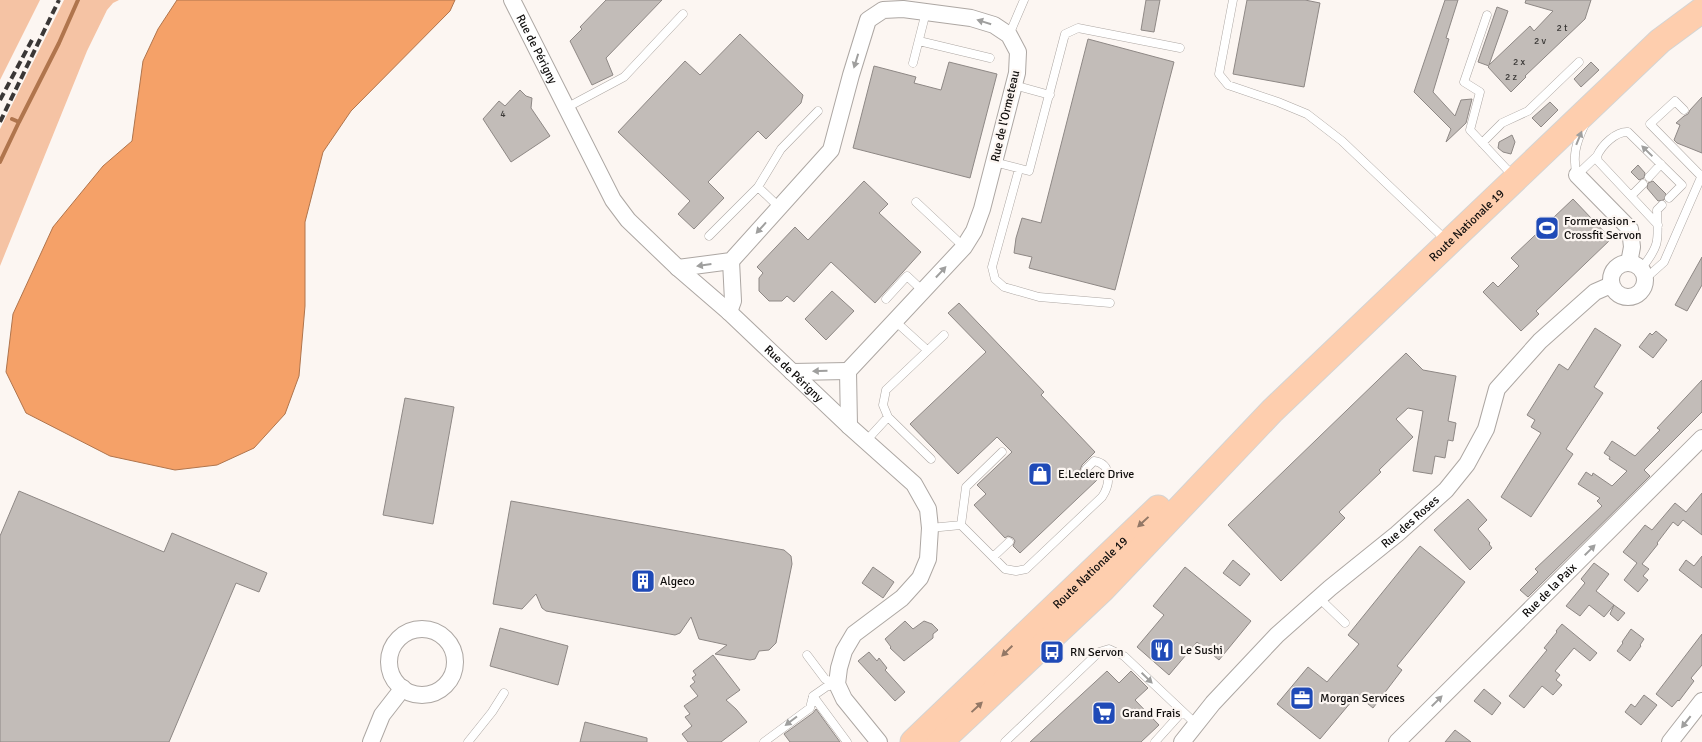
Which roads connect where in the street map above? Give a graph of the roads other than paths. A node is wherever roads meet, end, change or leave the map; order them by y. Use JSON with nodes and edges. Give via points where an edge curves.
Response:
{"nodes":[{"id":1,"x":512,"y":0,"type":"edge"},
{"id":2,"x":1024,"y":0,"type":"edge"},
{"id":3,"x":1233,"y":0,"type":"edge"},
{"id":4,"x":1696,"y":0,"type":"edge"},
{"id":5,"x":1702,"y":10,"type":"edge"},
{"id":6,"x":926,"y":12,"type":"junction"},
{"id":7,"x":683,"y":14,"type":"dead end"},
{"id":8,"x":1487,"y":15,"type":"dead end"},
{"id":9,"x":1009,"y":35,"type":"junction"},
{"id":10,"x":919,"y":41,"type":"junction"},
{"id":11,"x":1660,"y":41,"type":"junction"},
{"id":12,"x":1180,"y":48,"type":"dead end"},
{"id":13,"x":990,"y":58,"type":"dead end"},
{"id":14,"x":1579,"y":62,"type":"dead end"},
{"id":15,"x":913,"y":63,"type":"dead end"},
{"id":16,"x":1014,"y":85,"type":"junction"},
{"id":17,"x":1050,"y":95,"type":"junction"},
{"id":18,"x":1594,"y":104,"type":"junction"},
{"id":19,"x":566,"y":108,"type":"junction"},
{"id":20,"x":1684,"y":110,"type":"dead end"},
{"id":21,"x":818,"y":111,"type":"dead end"},
{"id":22,"x":1482,"y":143,"type":"junction"},
{"id":23,"x":1597,"y":156,"type":"junction"},
{"id":24,"x":994,"y":162,"type":"junction"},
{"id":25,"x":1661,"y":164,"type":"junction"},
{"id":26,"x":1019,"y":169,"type":"junction"},
{"id":27,"x":1577,"y":175,"type":"junction"},
{"id":28,"x":1702,"y":176,"type":"edge"},
{"id":29,"x":1649,"y":177,"type":"dead end"},
{"id":30,"x":1516,"y":178,"type":"junction"},
{"id":31,"x":1643,"y":184,"type":"dead end"},
{"id":32,"x":758,"y":187,"type":"junction"},
{"id":33,"x":1631,"y":196,"type":"junction"},
{"id":34,"x":1669,"y":198,"type":"dead end"},
{"id":35,"x":916,"y":202,"type":"dead end"},
{"id":36,"x":1662,"y":205,"type":"dead end"},
{"id":37,"x":779,"y":207,"type":"junction"},
{"id":38,"x":1658,"y":225,"type":"junction"},
{"id":39,"x":709,"y":236,"type":"dead end"},
{"id":40,"x":1449,"y":242,"type":"junction"},
{"id":41,"x":964,"y":247,"type":"junction"},
{"id":42,"x":731,"y":261,"type":"junction"},
{"id":43,"x":678,"y":268,"type":"junction"},
{"id":44,"x":1638,"y":270,"type":"junction"},
{"id":45,"x":1611,"y":285,"type":"junction"},
{"id":46,"x":923,"y":291,"type":"junction"},
{"id":47,"x":886,"y":298,"type":"dead end"},
{"id":48,"x":1110,"y":303,"type":"dead end"},
{"id":49,"x":729,"y":312,"type":"junction"},
{"id":50,"x":896,"y":321,"type":"junction"},
{"id":51,"x":944,"y":334,"type":"dead end"},
{"id":52,"x":927,"y":350,"type":"junction"},
{"id":53,"x":848,"y":371,"type":"junction"},
{"id":54,"x":792,"y":372,"type":"junction"},
{"id":55,"x":1272,"y":411,"type":"junction"},
{"id":56,"x":888,"y":417,"type":"junction"},
{"id":57,"x":849,"y":426,"type":"junction"},
{"id":58,"x":1702,"y":438,"type":"edge"},
{"id":59,"x":866,"y":441,"type":"junction"},
{"id":60,"x":1002,"y":452,"type":"dead end"},
{"id":61,"x":931,"y":459,"type":"dead end"},
{"id":62,"x":1086,"y":469,"type":"dead end"},
{"id":63,"x":962,"y":526,"type":"junction"},
{"id":64,"x":930,"y":528,"type":"junction"},
{"id":65,"x":1009,"y":542,"type":"dead end"},
{"id":66,"x":993,"y":557,"type":"junction"},
{"id":67,"x":1319,"y":598,"type":"junction"},
{"id":68,"x":1344,"y":623,"type":"dead end"},
{"id":69,"x":807,"y":655,"type":"dead end"},
{"id":70,"x":836,"y":684,"type":"junction"},
{"id":71,"x":403,"y":688,"type":"junction"},
{"id":72,"x":504,"y":693,"type":"dead end"},
{"id":73,"x":813,"y":696,"type":"junction"},
{"id":74,"x":1702,"y":701,"type":"edge"},
{"id":75,"x":1182,"y":712,"type":"junction"},
{"id":76,"x":1196,"y":724,"type":"junction"},
{"id":77,"x":1403,"y":740,"type":"edge"},
{"id":78,"x":370,"y":742,"type":"edge"},
{"id":79,"x":468,"y":742,"type":"edge"},
{"id":80,"x":764,"y":742,"type":"edge"},
{"id":81,"x":847,"y":742,"type":"edge"},
{"id":82,"x":879,"y":742,"type":"edge"},
{"id":83,"x":913,"y":742,"type":"edge"},
{"id":84,"x":940,"y":742,"type":"edge"},
{"id":85,"x":1005,"y":742,"type":"edge"},
{"id":86,"x":1156,"y":742,"type":"edge"},
{"id":87,"x":1182,"y":742,"type":"edge"},
{"id":88,"x":1670,"y":742,"type":"edge"}],
"edges":[{"from":1,"to":19,"type":"street","name":"Rue de Périgny"},
{"from":2,"to":9,"type":"lane"},
{"from":3,"to":40,"type":"lane","via":[[1219,74],[1228,85],[1307,114],[1342,141]]},
{"from":4,"to":11,"type":"main road","name":"Route Nationale 19"},
{"from":5,"to":11,"type":"main road","name":"Route Nationale 19"},
{"from":9,"to":6,"type":"street","one_way":true,"via":[[994,25],[971,18]]},
{"from":6,"to":10,"type":"lane"},
{"from":6,"to":37,"type":"street","one_way":true,"via":[[903,8],[883,10],[868,20],[831,150]]},
{"from":7,"to":19,"type":"lane","via":[[624,78]]},
{"from":8,"to":22,"type":"lane","via":[[1464,82],[1480,92],[1470,130]]},
{"from":9,"to":16,"type":"street","name":"Rue de l'Ormeteau","via":[[1018,52]]},
{"from":10,"to":13,"type":"lane"},
{"from":10,"to":15,"type":"lane"},
{"from":11,"to":18,"type":"main road","name":"Route Nationale 19"},
{"from":12,"to":17,"type":"lane","via":[[1078,28],[1066,34]]},
{"from":14,"to":22,"type":"lane","via":[[1528,111],[1502,123]]},
{"from":16,"to":17,"type":"lane"},
{"from":16,"to":24,"type":"street","name":"Rue de l'Ormeteau"},
{"from":17,"to":26,"type":"lane","via":[[1030,171]]},
{"from":27,"to":18,"type":"lane","one_way":true,"via":[[1574,165],[1576,144]]},
{"from":18,"to":30,"type":"main road","name":"Route Nationale 19"},
{"from":19,"to":43,"type":"street","name":"Rue de Périgny","via":[[612,200]]},
{"from":20,"to":28,"type":"lane","via":[[1675,101],[1650,124]]},
{"from":21,"to":32,"type":"lane","via":[[781,149]]},
{"from":22,"to":30,"type":"lane"},
{"from":25,"to":23,"type":"lane","one_way":true,"via":[[1628,132],[1617,134]]},
{"from":23,"to":27,"type":"lane"},
{"from":23,"to":33,"type":"lane"},
{"from":24,"to":26,"type":"lane"},
{"from":24,"to":41,"type":"street","name":"Rue de l'Ormeteau","via":[[982,209]]},
{"from":25,"to":29,"type":"lane"},
{"from":25,"to":34,"type":"lane","via":[[1682,185]]},
{"from":26,"to":48,"type":"lane","via":[[992,267],[995,278],[1004,287],[1039,297]]},
{"from":27,"to":44,"type":"street","via":[[1630,229]]},
{"from":28,"to":44,"type":"lane","via":[[1664,262]]},
{"from":30,"to":40,"type":"main road","name":"Route Nationale 19"},
{"from":31,"to":33,"type":"lane"},
{"from":32,"to":37,"type":"lane"},
{"from":32,"to":39,"type":"lane"},
{"from":33,"to":38,"type":"lane"},
{"from":35,"to":41,"type":"lane"},
{"from":36,"to":38,"type":"lane","via":[[1657,210]]},
{"from":37,"to":42,"type":"street","one_way":true},
{"from":38,"to":44,"type":"lane","via":[[1658,241],[1652,255]]},
{"from":40,"to":55,"type":"main road","name":"Route Nationale 19"},
{"from":46,"to":41,"type":"street","name":"Rue de l'Ormeteau","one_way":true},
{"from":42,"to":43,"type":"street","one_way":true},
{"from":42,"to":49,"type":"street","via":[[733,301]]},
{"from":43,"to":49,"type":"street","name":"Rue de Périgny"},
{"from":44,"to":45,"type":"street","via":[[1618,265],[1611,274]]},
{"from":44,"to":45,"type":"street","via":[[1642,290],[1638,294],[1628,297],[1617,294]]},
{"from":45,"to":67,"type":"street","name":"Rue des Roses","via":[[1595,292],[1540,341],[1497,389],[1486,429],[1467,464],[1446,490]]},
{"from":46,"to":47,"type":"lane","via":[[908,276]]},
{"from":46,"to":50,"type":"street","name":"Rue de l'Ormeteau"},
{"from":49,"to":54,"type":"street","name":"Rue de Périgny"},
{"from":50,"to":52,"type":"lane"},
{"from":50,"to":53,"type":"street","name":"Rue de l'Ormeteau"},
{"from":51,"to":52,"type":"lane"},
{"from":52,"to":56,"type":"lane","via":[[886,390],[884,405]]},
{"from":53,"to":54,"type":"street","one_way":true},
{"from":53,"to":57,"type":"street"},
{"from":54,"to":57,"type":"street","name":"Rue de Périgny"},
{"from":55,"to":83,"type":"main road","name":"Route Nationale 19","one_way":true,"via":[[1209,460]]},
{"from":84,"to":55,"type":"main road","name":"Route Nationale 19","one_way":true,"via":[[1102,590]]},
{"from":56,"to":59,"type":"lane"},
{"from":56,"to":61,"type":"lane"},
{"from":57,"to":59,"type":"street","name":"Rue de Périgny"},
{"from":77,"to":58,"type":"street","name":"Rue de la Paix","one_way":true},
{"from":59,"to":64,"type":"street","name":"Rue de Périgny","via":[[914,484],[928,509]]},
{"from":60,"to":63,"type":"lane","via":[[966,487]]},
{"from":62,"to":66,"type":"lane","via":[[1094,461],[1105,466],[1108,472],[1106,490],[1026,569],[1005,569]]},
{"from":63,"to":64,"type":"lane"},
{"from":63,"to":66,"type":"lane"},
{"from":64,"to":70,"type":"street","name":"Rue de Périgny","via":[[928,559],[920,578],[902,598],[854,634],[844,650]]},
{"from":65,"to":66,"type":"lane"},
{"from":67,"to":68,"type":"lane"},
{"from":67,"to":76,"type":"street","name":"Rue des Roses","via":[[1277,635]]},
{"from":69,"to":70,"type":"lane","via":[[825,679]]},
{"from":70,"to":73,"type":"lane"},
{"from":70,"to":82,"type":"street","via":[[844,699]]},
{"from":71,"to":71,"type":"street","via":[[425,694],[440,689],[450,678],[454,666],[453,652],[447,640],[429,630],[403,635],[394,645],[390,658],[391,672]]},
{"from":71,"to":78,"type":"street","via":[[382,715]]},
{"from":72,"to":79,"type":"lane"},
{"from":73,"to":80,"type":"lane","one_way":true,"via":[[810,708]]},
{"from":73,"to":81,"type":"lane"},
{"from":74,"to":88,"type":"street","one_way":true},
{"from":75,"to":76,"type":"lane"},
{"from":85,"to":75,"type":"lane","one_way":true,"via":[[1098,652],[1109,649],[1124,656]]},
{"from":75,"to":86,"type":"lane"},
{"from":76,"to":87,"type":"street","name":"Rue des Roses"}]}
